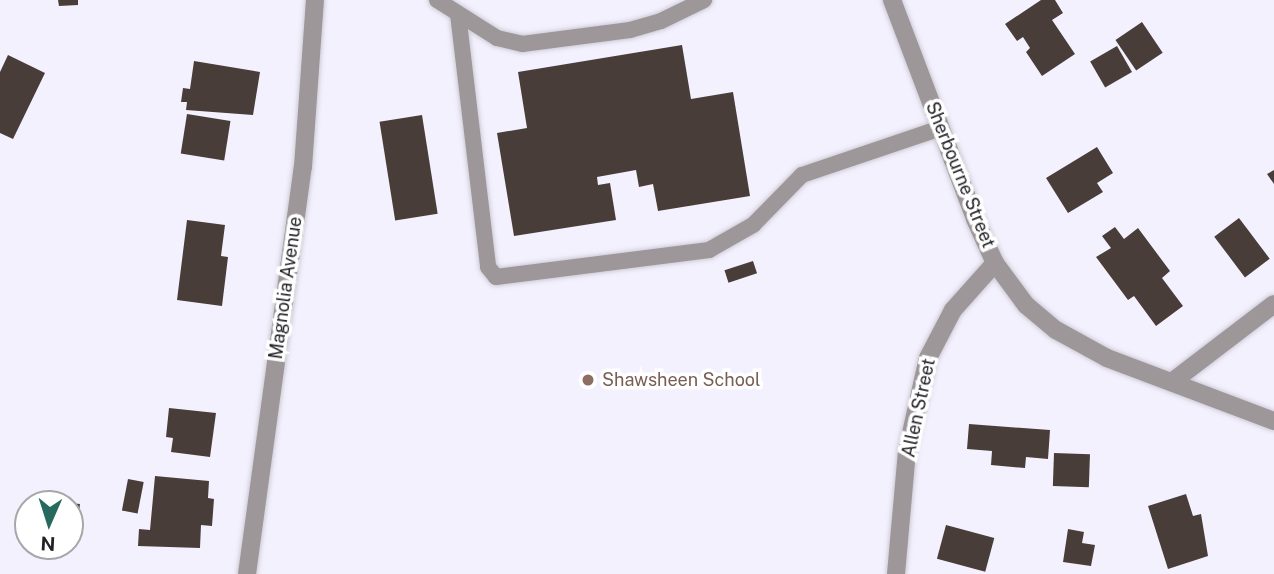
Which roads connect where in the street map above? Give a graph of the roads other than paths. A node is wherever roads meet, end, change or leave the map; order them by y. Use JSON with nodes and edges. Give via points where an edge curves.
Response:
{"nodes":[{"id":1,"x":315,"y":0,"type":"edge"},
{"id":2,"x":437,"y":0,"type":"edge"},
{"id":3,"x":704,"y":0,"type":"edge"},
{"id":4,"x":892,"y":0,"type":"edge"},
{"id":5,"x":458,"y":14,"type":"junction"},
{"id":6,"x":941,"y":128,"type":"junction"},
{"id":7,"x":995,"y":262,"type":"junction"},
{"id":8,"x":1274,"y":304,"type":"edge"},
{"id":9,"x":1171,"y":382,"type":"junction"},
{"id":10,"x":1274,"y":421,"type":"edge"},
{"id":11,"x":245,"y":572,"type":"edge"},
{"id":12,"x":896,"y":574,"type":"edge"}],
"edges":[{"from":1,"to":11,"type":"street","name":"Magnolia Avenue","via":[[303,167]]},
{"from":2,"to":5,"type":"lane"},
{"from":3,"to":5,"type":"lane","via":[[631,30],[531,44],[505,41]]},
{"from":4,"to":6,"type":"street","name":"Sherbourne Street"},
{"from":5,"to":6,"type":"lane","via":[[488,267],[496,277],[709,250],[753,225],[802,175]]},
{"from":6,"to":7,"type":"street","name":"Sherbourne Street"},
{"from":7,"to":9,"type":"street","name":"Sherbourne Street","via":[[1026,304],[1056,330],[1107,358]]},
{"from":7,"to":12,"type":"street","name":"Allen Street","via":[[953,310],[928,358],[907,451]]},
{"from":8,"to":9,"type":"street"},
{"from":9,"to":10,"type":"street","name":"Sherbourne Street"}]}
